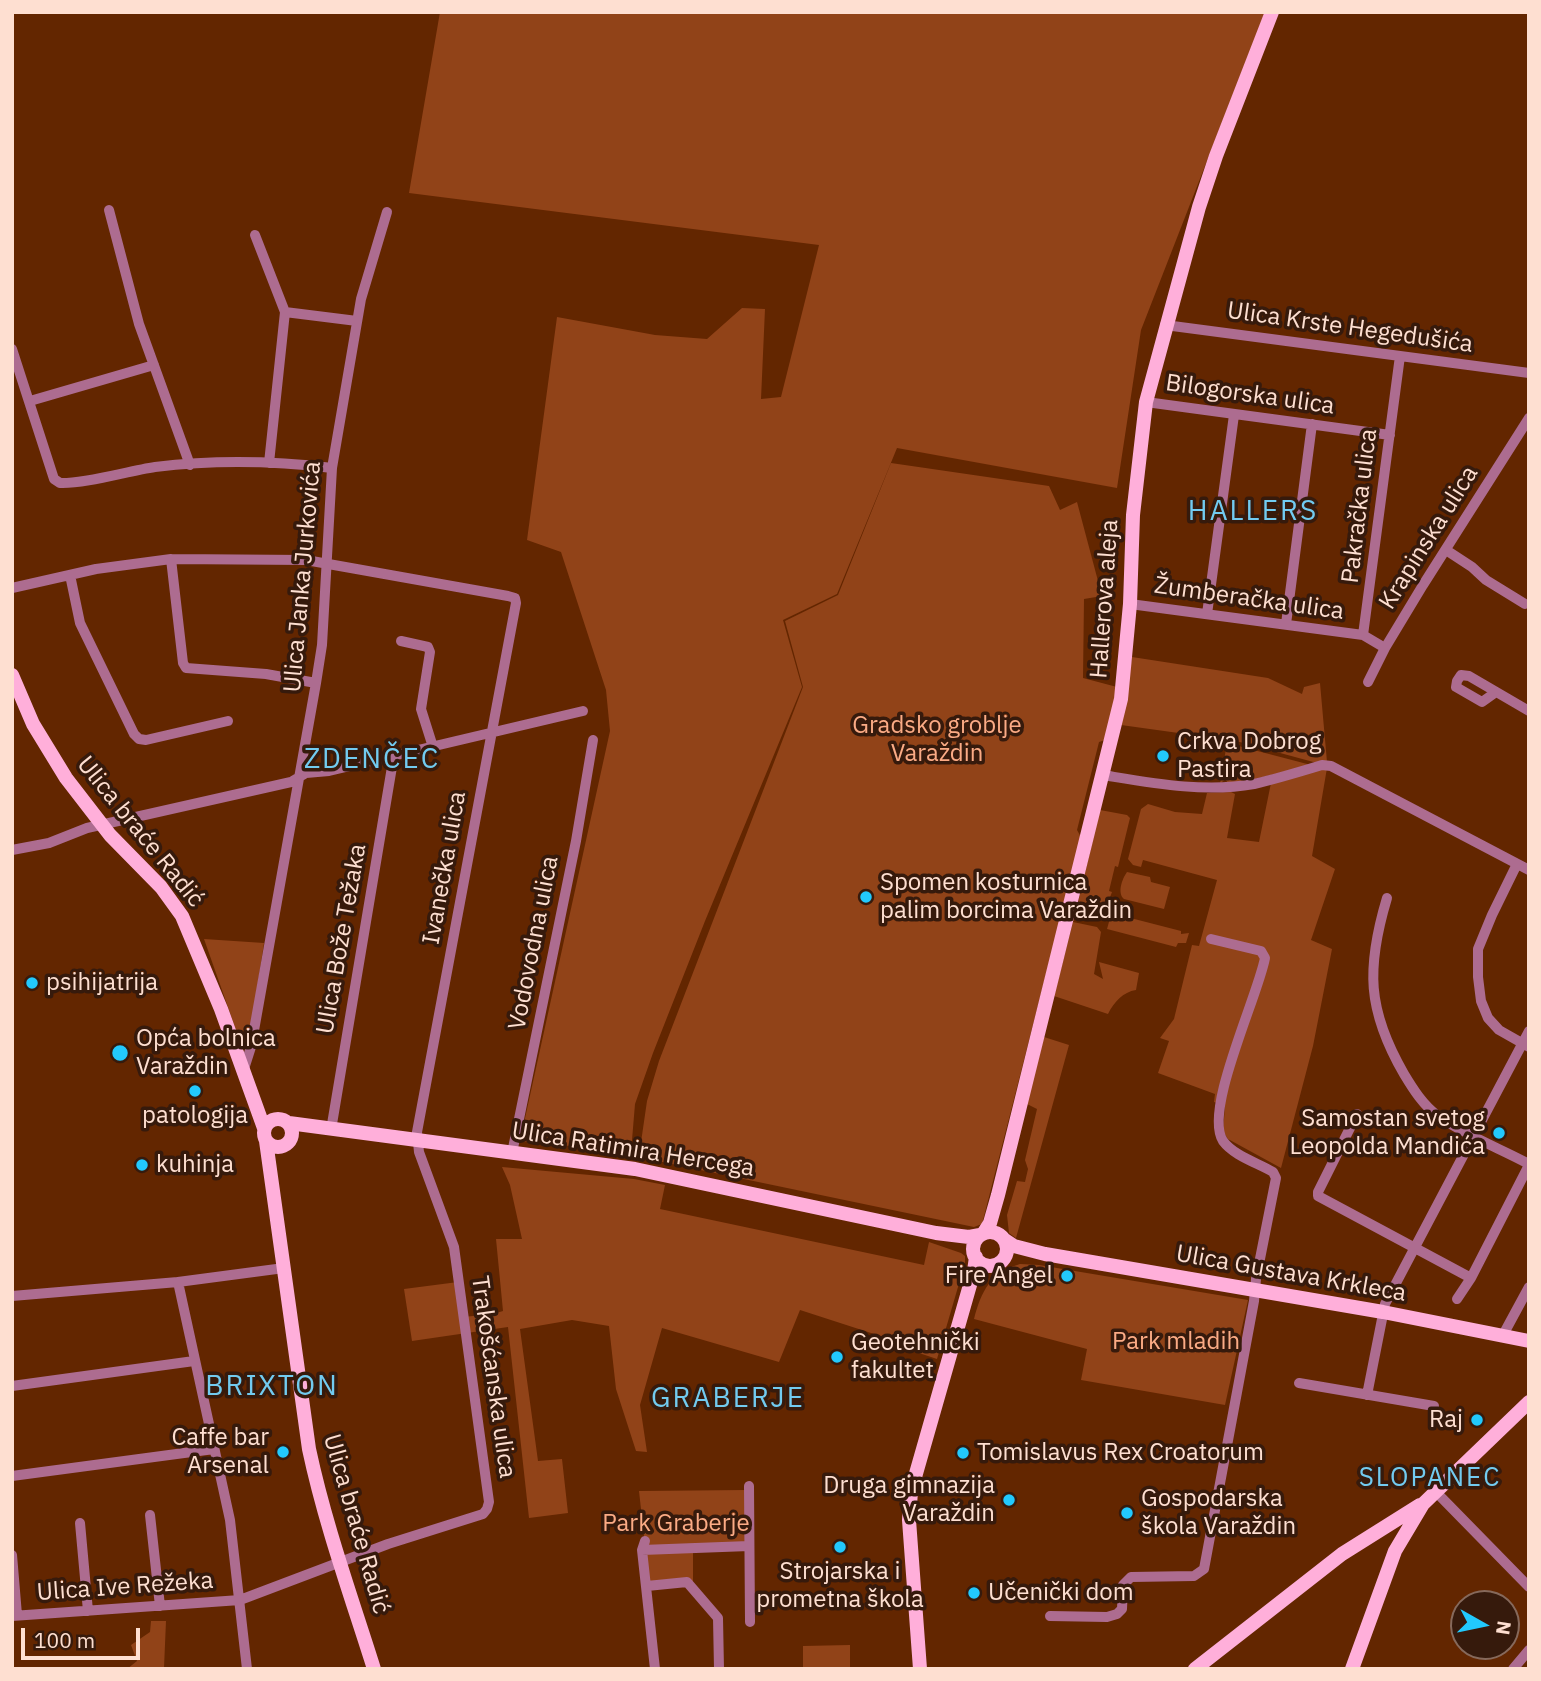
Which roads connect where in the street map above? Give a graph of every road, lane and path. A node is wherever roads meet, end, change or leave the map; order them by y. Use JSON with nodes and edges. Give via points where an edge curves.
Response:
{"nodes":[{"id":1,"x":1272,"y":12,"type":"edge"},
{"id":2,"x":109,"y":210,"type":"dead end"},
{"id":3,"x":387,"y":212,"type":"dead end"},
{"id":4,"x":255,"y":235,"type":"dead end"},
{"id":5,"x":285,"y":312,"type":"junction"},
{"id":6,"x":357,"y":321,"type":"junction"},
{"id":7,"x":1165,"y":324,"type":"junction"},
{"id":8,"x":12,"y":349,"type":"edge"},
{"id":9,"x":1400,"y":356,"type":"junction"},
{"id":10,"x":154,"y":365,"type":"junction"},
{"id":11,"x":1529,"y":373,"type":"edge"},
{"id":12,"x":30,"y":401,"type":"junction"},
{"id":13,"x":1146,"y":402,"type":"junction"},
{"id":14,"x":1234,"y":415,"type":"junction"},
{"id":15,"x":1529,"y":418,"type":"edge"},
{"id":16,"x":1312,"y":424,"type":"junction"},
{"id":17,"x":1390,"y":435,"type":"junction"},
{"id":18,"x":269,"y":463,"type":"junction"},
{"id":19,"x":190,"y":465,"type":"junction"},
{"id":20,"x":332,"y":468,"type":"junction"},
{"id":21,"x":1446,"y":550,"type":"junction"},
{"id":22,"x":172,"y":559,"type":"junction"},
{"id":23,"x":326,"y":563,"type":"junction"},
{"id":24,"x":70,"y":575,"type":"junction"},
{"id":25,"x":12,"y":588,"type":"edge"},
{"id":26,"x":1130,"y":604,"type":"junction"},
{"id":27,"x":1525,"y":604,"type":"dead end"},
{"id":28,"x":1207,"y":614,"type":"junction"},
{"id":29,"x":1286,"y":624,"type":"junction"},
{"id":30,"x":1363,"y":635,"type":"junction"},
{"id":31,"x":401,"y":641,"type":"dead end"},
{"id":32,"x":1385,"y":648,"type":"junction"},
{"id":33,"x":14,"y":682,"type":"edge"},
{"id":34,"x":1368,"y":682,"type":"dead end"},
{"id":35,"x":316,"y":683,"type":"junction"},
{"id":36,"x":1496,"y":692,"type":"dead end"},
{"id":37,"x":583,"y":711,"type":"dead end"},
{"id":38,"x":1529,"y":711,"type":"edge"},
{"id":39,"x":228,"y":721,"type":"dead end"},
{"id":40,"x":491,"y":731,"type":"junction"},
{"id":41,"x":593,"y":740,"type":"dead end"},
{"id":42,"x":433,"y":747,"type":"junction"},
{"id":43,"x":394,"y":755,"type":"junction"},
{"id":44,"x":1103,"y":775,"type":"junction"},
{"id":45,"x":299,"y":778,"type":"junction"},
{"id":46,"x":102,"y":825,"type":"junction"},
{"id":47,"x":12,"y":850,"type":"edge"},
{"id":48,"x":1517,"y":864,"type":"junction"},
{"id":49,"x":1529,"y":870,"type":"edge"},
{"id":50,"x":1387,"y":898,"type":"dead end"},
{"id":51,"x":1211,"y":939,"type":"dead end"},
{"id":52,"x":1529,"y":1031,"type":"edge"},
{"id":53,"x":1526,"y":1045,"type":"edge"},
{"id":54,"x":243,"y":1072,"type":"junction"},
{"id":55,"x":255,"y":1100,"type":"junction"},
{"id":56,"x":1357,"y":1114,"type":"dead end"},
{"id":57,"x":283,"y":1121,"type":"junction"},
{"id":58,"x":325,"y":1129,"type":"junction"},
{"id":59,"x":265,"y":1135,"type":"junction"},
{"id":60,"x":1473,"y":1135,"type":"junction"},
{"id":61,"x":417,"y":1141,"type":"junction"},
{"id":62,"x":288,"y":1144,"type":"junction"},
{"id":63,"x":512,"y":1153,"type":"junction"},
{"id":64,"x":1529,"y":1165,"type":"edge"},
{"id":65,"x":273,"y":1182,"type":"junction"},
{"id":66,"x":998,"y":1195,"type":"junction"},
{"id":67,"x":936,"y":1233,"type":"junction"},
{"id":68,"x":982,"y":1235,"type":"junction"},
{"id":69,"x":1003,"y":1238,"type":"junction"},
{"id":70,"x":1413,"y":1247,"type":"junction"},
{"id":71,"x":1045,"y":1254,"type":"junction"},
{"id":72,"x":975,"y":1255,"type":"junction"},
{"id":73,"x":997,"y":1262,"type":"junction"},
{"id":74,"x":284,"y":1268,"type":"junction"},
{"id":75,"x":1471,"y":1278,"type":"junction"},
{"id":76,"x":178,"y":1282,"type":"junction"},
{"id":77,"x":1529,"y":1287,"type":"edge"},
{"id":78,"x":1255,"y":1290,"type":"junction"},
{"id":79,"x":12,"y":1296,"type":"edge"},
{"id":80,"x":1457,"y":1299,"type":"dead end"},
{"id":81,"x":964,"y":1308,"type":"junction"},
{"id":82,"x":1383,"y":1312,"type":"junction"},
{"id":83,"x":1503,"y":1335,"type":"junction"},
{"id":84,"x":1529,"y":1341,"type":"edge"},
{"id":85,"x":194,"y":1361,"type":"junction"},
{"id":86,"x":1299,"y":1383,"type":"dead end"},
{"id":87,"x":12,"y":1386,"type":"edge"},
{"id":88,"x":1367,"y":1395,"type":"junction"},
{"id":89,"x":1529,"y":1402,"type":"edge"},
{"id":90,"x":1434,"y":1406,"type":"dead end"},
{"id":91,"x":214,"y":1449,"type":"junction"},
{"id":92,"x":12,"y":1476,"type":"edge"},
{"id":93,"x":749,"y":1486,"type":"dead end"},
{"id":94,"x":1436,"y":1492,"type":"junction"},
{"id":95,"x":1423,"y":1504,"type":"junction"},
{"id":96,"x":150,"y":1515,"type":"dead end"},
{"id":97,"x":80,"y":1523,"type":"dead end"},
{"id":98,"x":1374,"y":1534,"type":"junction"},
{"id":99,"x":1401,"y":1539,"type":"junction"},
{"id":100,"x":749,"y":1546,"type":"junction"},
{"id":101,"x":12,"y":1555,"type":"edge"},
{"id":102,"x":339,"y":1563,"type":"junction"},
{"id":103,"x":647,"y":1586,"type":"junction"},
{"id":104,"x":1529,"y":1587,"type":"edge"},
{"id":105,"x":240,"y":1600,"type":"junction"},
{"id":106,"x":160,"y":1606,"type":"junction"},
{"id":107,"x":88,"y":1611,"type":"junction"},
{"id":108,"x":15,"y":1616,"type":"edge"},
{"id":109,"x":1050,"y":1616,"type":"dead end"},
{"id":110,"x":750,"y":1622,"type":"dead end"},
{"id":111,"x":1529,"y":1650,"type":"edge"},
{"id":112,"x":1197,"y":1666,"type":"edge"},
{"id":113,"x":247,"y":1669,"type":"edge"},
{"id":114,"x":374,"y":1669,"type":"edge"},
{"id":115,"x":655,"y":1669,"type":"edge"},
{"id":116,"x":719,"y":1669,"type":"edge"},
{"id":117,"x":920,"y":1669,"type":"edge"},
{"id":118,"x":1352,"y":1669,"type":"edge"},
{"id":119,"x":1513,"y":1669,"type":"edge"}],
"edges":[{"from":1,"to":7,"type":"main road","name":"Hallerova aleja","via":[[1216,156]]},
{"from":2,"to":10,"type":"street"},
{"from":3,"to":6,"type":"street","name":"Ulica Janka Jurkovića"},
{"from":4,"to":5,"type":"street"},
{"from":5,"to":6,"type":"street"},
{"from":5,"to":18,"type":"street"},
{"from":6,"to":20,"type":"street","name":"Ulica Janka Jurkovića"},
{"from":7,"to":9,"type":"street","name":"Ulica Krste Hegedušića"},
{"from":7,"to":13,"type":"main road","name":"Hallerova aleja"},
{"from":8,"to":12,"type":"street"},
{"from":9,"to":11,"type":"street","name":"Ulica Krste Hegedušića"},
{"from":9,"to":17,"type":"street","name":"Pakračka ulica"},
{"from":10,"to":12,"type":"street"},
{"from":10,"to":19,"type":"street"},
{"from":12,"to":19,"type":"street","via":[[54,479],[60,483]]},
{"from":13,"to":14,"type":"street","name":"Bilogorska ulica"},
{"from":13,"to":26,"type":"main road","name":"Hallerova aleja","via":[[1133,515]]},
{"from":14,"to":16,"type":"street","name":"Bilogorska ulica"},
{"from":14,"to":28,"type":"street"},
{"from":15,"to":21,"type":"street","name":"Krapinska ulica"},
{"from":16,"to":17,"type":"street","name":"Bilogorska ulica"},
{"from":16,"to":29,"type":"street"},
{"from":17,"to":30,"type":"street","name":"Pakračka ulica"},
{"from":18,"to":19,"type":"street"},
{"from":18,"to":20,"type":"street"},
{"from":20,"to":23,"type":"street","name":"Ulica Janka Jurkovića"},
{"from":21,"to":27,"type":"street"},
{"from":21,"to":32,"type":"street","name":"Krapinska ulica"},
{"from":22,"to":23,"type":"street"},
{"from":22,"to":24,"type":"street"},
{"from":22,"to":35,"type":"street","via":[[186,668]]},
{"from":23,"to":35,"type":"street","name":"Ulica Janka Jurkovića"},
{"from":23,"to":40,"type":"street","name":"Ivanečka ulica","via":[[515,598]]},
{"from":24,"to":25,"type":"street"},
{"from":24,"to":39,"type":"street","via":[[80,623],[139,739]]},
{"from":26,"to":28,"type":"street","name":"Žumberačka ulica"},
{"from":26,"to":44,"type":"main road","name":"Hallerova aleja","via":[[1121,699]]},
{"from":28,"to":29,"type":"street","name":"Žumberačka ulica"},
{"from":29,"to":30,"type":"street","name":"Žumberačka ulica"},
{"from":30,"to":32,"type":"street"},
{"from":31,"to":42,"type":"street","via":[[428,647],[430,652],[421,709]]},
{"from":32,"to":34,"type":"street","name":"Krapinska ulica"},
{"from":33,"to":46,"type":"main road","name":"Ulica braće Radić","via":[[46,748]]},
{"from":35,"to":45,"type":"street","name":"Ulica Janka Jurkovića"},
{"from":36,"to":38,"type":"street"},
{"from":37,"to":40,"type":"street"},
{"from":40,"to":42,"type":"street"},
{"from":40,"to":61,"type":"street","name":"Ivanečka ulica"},
{"from":41,"to":63,"type":"street","name":"Vodovodna ulica"},
{"from":42,"to":43,"type":"street"},
{"from":43,"to":45,"type":"street"},
{"from":43,"to":58,"type":"street","name":"Ulica Bože Težaka"},
{"from":44,"to":48,"type":"street","via":[[1222,787],[1331,766]]},
{"from":44,"to":66,"type":"main road","name":"Hallerova aleja"},
{"from":45,"to":46,"type":"street"},
{"from":45,"to":54,"type":"street","name":"Ulica Janka Jurkovića"},
{"from":46,"to":47,"type":"street"},
{"from":46,"to":54,"type":"main road","name":"Ulica braće Radić","via":[[182,916]]},
{"from":48,"to":49,"type":"street"},
{"from":48,"to":53,"type":"street","via":[[1478,949],[1478,977],[1488,1018]]},
{"from":50,"to":60,"type":"street","via":[[1375,937],[1372,968],[1376,1007],[1389,1047],[1420,1098],[1437,1115]]},
{"from":51,"to":78,"type":"street","via":[[1261,951],[1265,958],[1223,1092],[1218,1123],[1222,1140],[1231,1149],[1275,1174]]},
{"from":52,"to":53,"type":"street"},
{"from":53,"to":60,"type":"street"},
{"from":54,"to":55,"type":"main road","name":"Ulica braće Radić"},
{"from":55,"to":57,"type":"main road","name":"Ulica braće Radić"},
{"from":55,"to":59,"type":"main road","name":"Ulica braće Radić"},
{"from":56,"to":70,"type":"street","via":[[1318,1196]]},
{"from":57,"to":58,"type":"main road","name":"Ulica Ratimira Hercega"},
{"from":57,"to":59,"type":"main road","via":[[270,1121]]},
{"from":57,"to":62,"type":"main road","via":[[292,1130]]},
{"from":58,"to":61,"type":"main road","name":"Ulica Ratimira Hercega"},
{"from":58,"to":62,"type":"main road","via":[[297,1136]]},
{"from":59,"to":62,"type":"main road","via":[[273,1147]]},
{"from":59,"to":65,"type":"main road","name":"Ulica braće Radić"},
{"from":60,"to":64,"type":"street"},
{"from":60,"to":70,"type":"street"},
{"from":61,"to":63,"type":"main road","name":"Ulica Ratimira Hercega"},
{"from":61,"to":102,"type":"street","name":"Trakošćanska ulica","via":[[454,1247],[489,1502],[482,1514]]},
{"from":62,"to":65,"type":"main road","name":"Ulica braće Radić","via":[[279,1152]]},
{"from":63,"to":67,"type":"main road","name":"Ulica Ratimira Hercega","via":[[657,1172]]},
{"from":64,"to":75,"type":"street"},
{"from":65,"to":74,"type":"main road","name":"Ulica braće Radić"},
{"from":66,"to":68,"type":"main road","name":"Hallerova aleja"},
{"from":66,"to":69,"type":"main road","name":"Hallerova aleja"},
{"from":67,"to":68,"type":"main road","name":"Ulica Ratimira Hercega"},
{"from":67,"to":72,"type":"main road","name":"Ulica Ratimira Hercega"},
{"from":68,"to":69,"type":"main road","via":[[992,1232]]},
{"from":68,"to":72,"type":"main road","via":[[975,1243]]},
{"from":69,"to":71,"type":"main road","name":"Ulica Gustava Krkleca"},
{"from":69,"to":73,"type":"main road","via":[[1007,1250]]},
{"from":70,"to":75,"type":"street"},
{"from":70,"to":82,"type":"street"},
{"from":71,"to":73,"type":"main road","name":"Ulica Gustava Krkleca"},
{"from":71,"to":78,"type":"main road","name":"Ulica Gustava Krkleca"},
{"from":72,"to":73,"type":"main road","via":[[982,1263]]},
{"from":72,"to":81,"type":"main road"},
{"from":73,"to":81,"type":"main road","via":[[982,1274]]},
{"from":74,"to":76,"type":"street"},
{"from":74,"to":102,"type":"main road","name":"Ulica braće Radić","via":[[309,1449]]},
{"from":75,"to":80,"type":"street"},
{"from":76,"to":79,"type":"street"},
{"from":76,"to":85,"type":"street"},
{"from":77,"to":83,"type":"street"},
{"from":78,"to":82,"type":"main road","name":"Ulica Gustava Krkleca"},
{"from":78,"to":109,"type":"street","via":[[1205,1569],[1194,1576],[1131,1577],[1123,1585],[1122,1609],[1117,1614]]},
{"from":81,"to":117,"type":"main road","via":[[911,1491]]},
{"from":82,"to":83,"type":"main road","name":"Ulica Gustava Krkleca"},
{"from":82,"to":88,"type":"street"},
{"from":83,"to":84,"type":"main road","name":"Ulica Gustava Krkleca"},
{"from":85,"to":87,"type":"street"},
{"from":85,"to":91,"type":"street"},
{"from":86,"to":88,"type":"street"},
{"from":88,"to":90,"type":"street"},
{"from":89,"to":94,"type":"main road"},
{"from":91,"to":92,"type":"street"},
{"from":91,"to":105,"type":"street","via":[[230,1520]]},
{"from":93,"to":100,"type":"street"},
{"from":94,"to":95,"type":"main road"},
{"from":94,"to":104,"type":"street"},
{"from":95,"to":98,"type":"main road"},
{"from":95,"to":99,"type":"main road"},
{"from":96,"to":106,"type":"street"},
{"from":97,"to":107,"type":"street"},
{"from":98,"to":99,"type":"main road"},
{"from":98,"to":112,"type":"main road"},
{"from":99,"to":118,"type":"main road"},
{"from":100,"to":103,"type":"street","via":[[643,1545]]},
{"from":100,"to":110,"type":"street"},
{"from":101,"to":108,"type":"street"},
{"from":102,"to":105,"type":"street","name":"Trakošćanska ulica"},
{"from":102,"to":114,"type":"main road","name":"Ulica braće Radić"},
{"from":103,"to":115,"type":"street"},
{"from":103,"to":116,"type":"street","via":[[687,1582],[703,1598],[718,1618]]},
{"from":105,"to":106,"type":"street","name":"Ulica Ive Režeka"},
{"from":105,"to":113,"type":"street"},
{"from":106,"to":107,"type":"street","name":"Ulica Ive Režeka"},
{"from":107,"to":108,"type":"street","name":"Ulica Ive Režeka"},
{"from":111,"to":119,"type":"street"}]}
